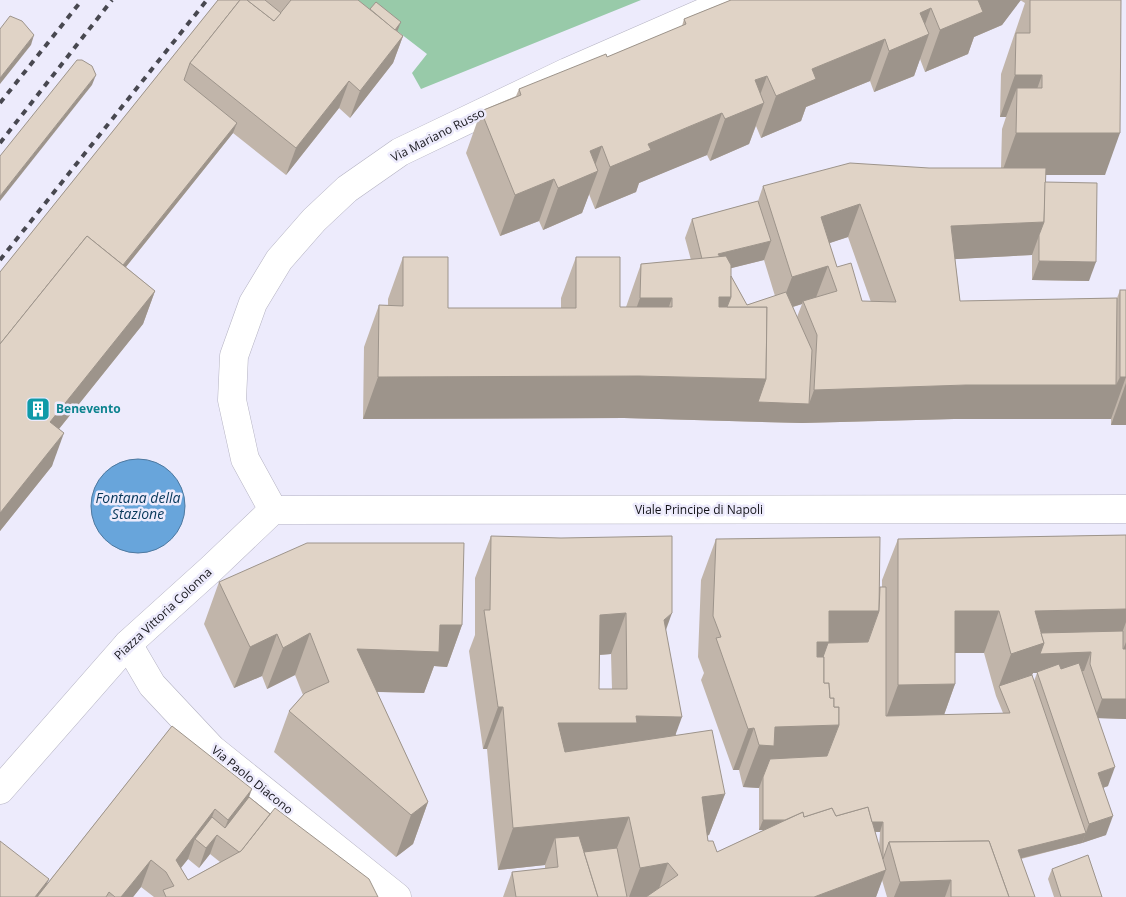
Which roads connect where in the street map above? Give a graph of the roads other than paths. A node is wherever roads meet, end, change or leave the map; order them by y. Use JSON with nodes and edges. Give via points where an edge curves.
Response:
{"nodes":[{"id":1,"x":732,"y":0,"type":"edge"},
{"id":2,"x":1126,"y":509,"type":"edge"},
{"id":3,"x":273,"y":510,"type":"junction"},
{"id":4,"x":128,"y":644,"type":"junction"},
{"id":5,"x":0,"y":790,"type":"edge"},
{"id":6,"x":397,"y":897,"type":"edge"}],
"edges":[{"from":1,"to":3,"type":"street","name":"Via Mariano Russo","via":[[567,72],[400,152],[347,189],[314,220],[279,260],[253,304],[234,356],[232,400],[246,459]]},
{"from":2,"to":3,"type":"street","name":"Viale Principe di Napoli"},
{"from":3,"to":4,"type":"street","name":"Piazza Vittoria Colonna"},
{"from":4,"to":5,"type":"street","name":"Piazza Vittoria Colonna"},
{"from":4,"to":6,"type":"street","name":"Via Paolo Diacono","via":[[152,685],[212,749]]}]}
